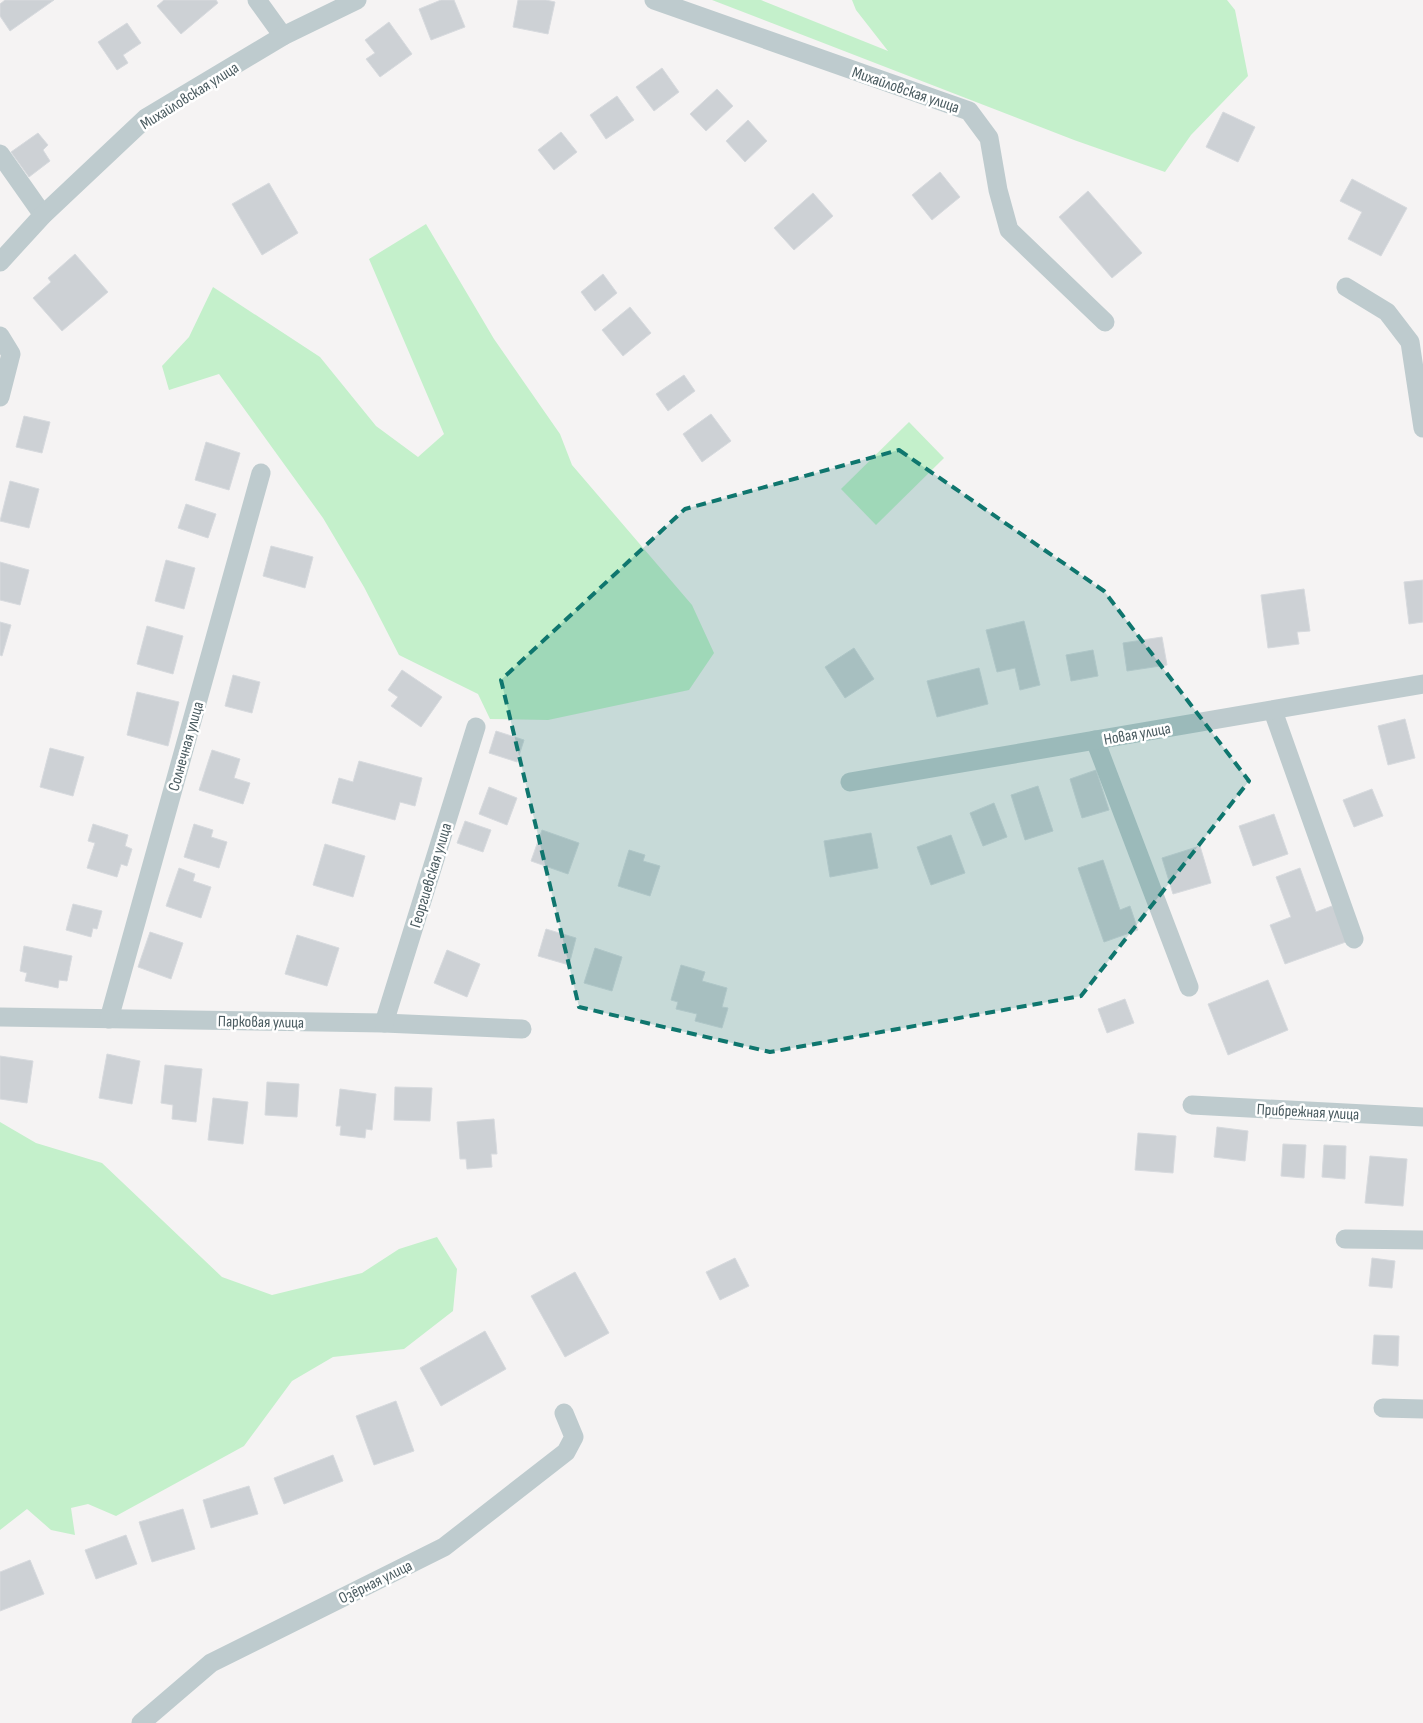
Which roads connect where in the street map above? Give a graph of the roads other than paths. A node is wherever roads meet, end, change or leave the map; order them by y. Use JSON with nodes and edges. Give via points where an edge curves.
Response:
{"nodes":[{"id":1,"x":257,"y":0,"type":"edge"},
{"id":2,"x":357,"y":0,"type":"edge"},
{"id":3,"x":654,"y":0,"type":"edge"},
{"id":4,"x":283,"y":36,"type":"junction"},
{"id":5,"x":0,"y":154,"type":"edge"},
{"id":6,"x":44,"y":215,"type":"junction"},
{"id":7,"x":0,"y":262,"type":"edge"},
{"id":8,"x":1346,"y":287,"type":"dead end"},
{"id":9,"x":1106,"y":322,"type":"dead end"},
{"id":10,"x":0,"y":336,"type":"edge"},
{"id":11,"x":0,"y":397,"type":"edge"},
{"id":12,"x":1423,"y":428,"type":"edge"},
{"id":13,"x":261,"y":473,"type":"dead end"},
{"id":14,"x":1423,"y":684,"type":"edge"},
{"id":15,"x":1273,"y":710,"type":"junction"},
{"id":16,"x":476,"y":727,"type":"dead end"},
{"id":17,"x":1095,"y":740,"type":"junction"},
{"id":18,"x":850,"y":782,"type":"dead end"},
{"id":19,"x":1354,"y":938,"type":"dead end"},
{"id":20,"x":1189,"y":987,"type":"dead end"},
{"id":21,"x":0,"y":1017,"type":"edge"},
{"id":22,"x":109,"y":1019,"type":"junction"},
{"id":23,"x":384,"y":1023,"type":"junction"},
{"id":24,"x":522,"y":1029,"type":"dead end"},
{"id":25,"x":1192,"y":1105,"type":"dead end"},
{"id":26,"x":1423,"y":1117,"type":"edge"},
{"id":27,"x":1345,"y":1239,"type":"dead end"},
{"id":28,"x":1423,"y":1240,"type":"edge"},
{"id":29,"x":1384,"y":1408,"type":"dead end"},
{"id":30,"x":1423,"y":1409,"type":"edge"},
{"id":31,"x":564,"y":1413,"type":"dead end"},
{"id":32,"x":141,"y":1723,"type":"edge"}],
"edges":[{"from":1,"to":4,"type":"street"},
{"from":2,"to":4,"type":"street","name":"Михайловская улица"},
{"from":3,"to":9,"type":"street","name":"Михайловская улица","via":[[970,111],[989,138],[998,190],[1010,230]]},
{"from":4,"to":6,"type":"street","name":"Михайловская улица","via":[[146,118]]},
{"from":5,"to":6,"type":"street"},
{"from":6,"to":7,"type":"street","name":"Михайловская улица"},
{"from":8,"to":12,"type":"street","via":[[1388,312],[1410,342]]},
{"from":10,"to":11,"type":"street","via":[[11,354]]},
{"from":13,"to":22,"type":"street","name":"Солнечная улица"},
{"from":14,"to":15,"type":"street","name":"Новая улица"},
{"from":15,"to":17,"type":"street","name":"Новая улица"},
{"from":15,"to":19,"type":"street"},
{"from":16,"to":23,"type":"street","name":"Георгиевская улица"},
{"from":17,"to":18,"type":"street","name":"Новая улица"},
{"from":17,"to":20,"type":"street"},
{"from":21,"to":22,"type":"street","name":"Парковая улица"},
{"from":22,"to":23,"type":"street","name":"Парковая улица"},
{"from":23,"to":24,"type":"street","name":"Парковая улица"},
{"from":25,"to":26,"type":"street","name":"Прибрежная улица"},
{"from":27,"to":28,"type":"street"},
{"from":29,"to":30,"type":"street"},
{"from":31,"to":32,"type":"street","name":"Озёрная улица","via":[[574,1437],[566,1452],[444,1547],[211,1663]]}]}
